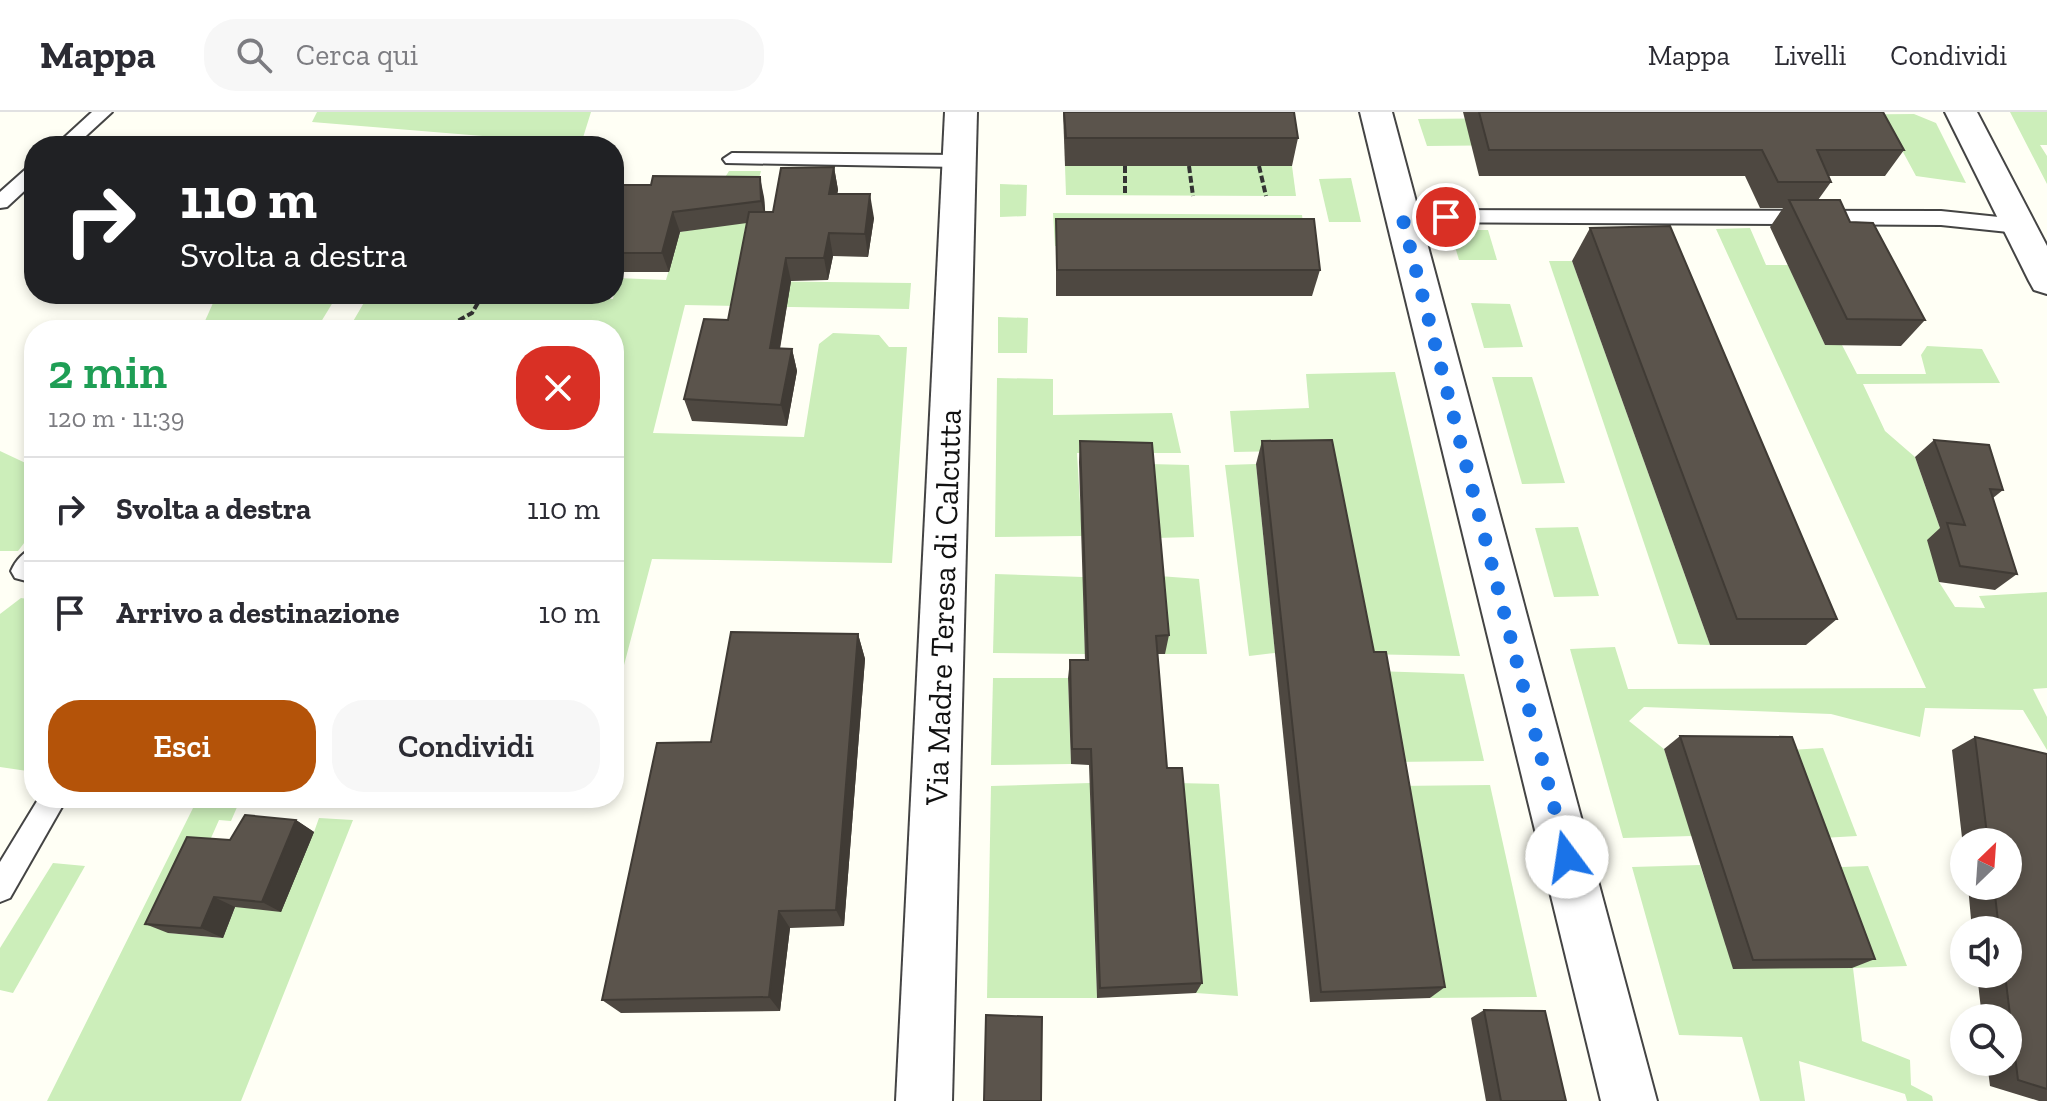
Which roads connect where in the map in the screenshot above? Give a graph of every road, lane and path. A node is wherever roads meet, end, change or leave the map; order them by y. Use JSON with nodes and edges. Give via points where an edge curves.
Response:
{"nodes":[{"id":1,"x":103,"y":112,"type":"edge"},
{"id":2,"x":961,"y":112,"type":"edge"},
{"id":3,"x":1376,"y":112,"type":"edge"},
{"id":4,"x":1961,"y":112,"type":"edge"},
{"id":5,"x":75,"y":136,"type":"edge"},
{"id":6,"x":732,"y":159,"type":"dead end"},
{"id":7,"x":959,"y":161,"type":"junction"},
{"id":8,"x":1125,"y":166,"type":"edge"},
{"id":9,"x":1189,"y":166,"type":"edge"},
{"id":10,"x":1259,"y":166,"type":"edge"},
{"id":11,"x":24,"y":181,"type":"edge"},
{"id":12,"x":1125,"y":195,"type":"dead end"},
{"id":13,"x":1193,"y":196,"type":"dead end"},
{"id":14,"x":1266,"y":196,"type":"dead end"},
{"id":15,"x":0,"y":202,"type":"edge"},
{"id":16,"x":1402,"y":216,"type":"junction"},
{"id":17,"x":2037,"y":255,"type":"edge"},
{"id":18,"x":477,"y":304,"type":"edge"},
{"id":19,"x":459,"y":320,"type":"edge"},
{"id":20,"x":48,"y":808,"type":"edge"},
{"id":21,"x":0,"y":888,"type":"edge"},
{"id":22,"x":924,"y":1101,"type":"edge"},
{"id":23,"x":1629,"y":1101,"type":"edge"}],
"edges":[{"from":1,"to":5,"type":"lane"},
{"from":2,"to":7,"type":"street","name":"Via Madre Teresa di Calcutta"},
{"from":3,"to":16,"type":"street"},
{"from":4,"to":17,"type":"street"},
{"from":6,"to":7,"type":"lane"},
{"from":7,"to":22,"type":"street","name":"Via Madre Teresa di Calcutta"},
{"from":8,"to":12,"type":"path"},
{"from":9,"to":13,"type":"path"},
{"from":10,"to":14,"type":"path"},
{"from":11,"to":15,"type":"lane"},
{"from":16,"to":17,"type":"lane","via":[[1941,218]]},
{"from":16,"to":23,"type":"street"},
{"from":18,"to":19,"type":"path"},
{"from":20,"to":21,"type":"lane"}]}
